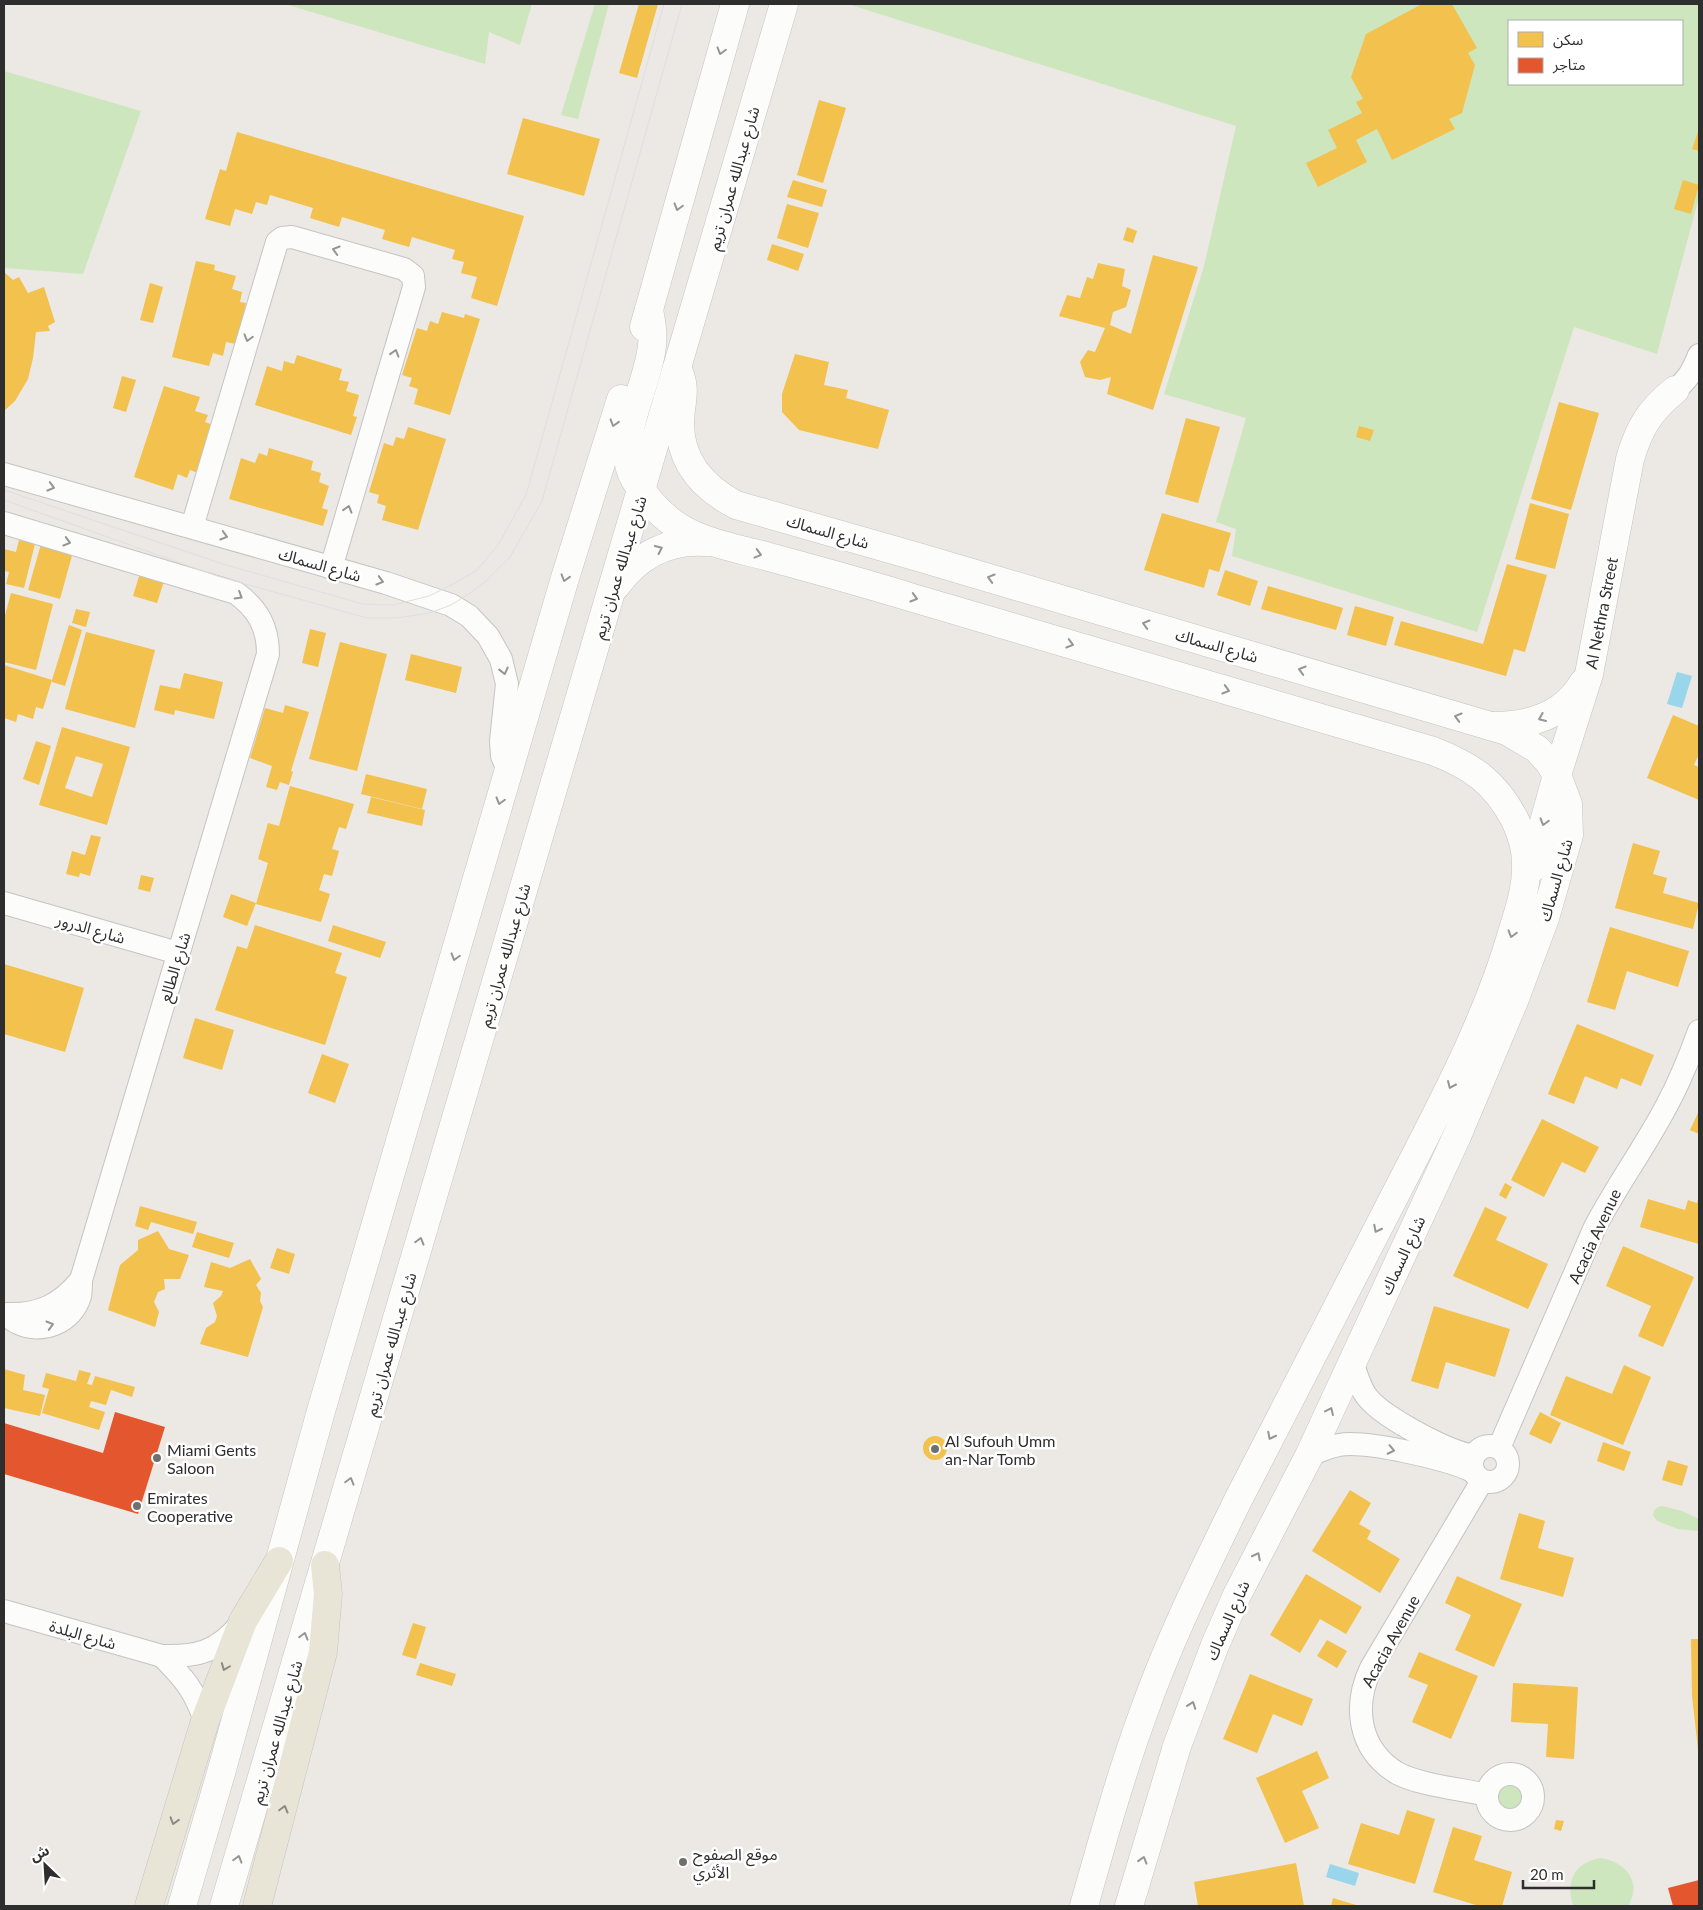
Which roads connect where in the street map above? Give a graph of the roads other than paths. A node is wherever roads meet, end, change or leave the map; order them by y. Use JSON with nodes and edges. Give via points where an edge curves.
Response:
{"nodes":[{"id":1,"x":735,"y":4,"type":"edge"},
{"id":2,"x":784,"y":4,"type":"edge"},
{"id":3,"x":649,"y":310,"type":"junction"},
{"id":4,"x":1699,"y":355,"type":"edge"},
{"id":5,"x":677,"y":368,"type":"junction"},
{"id":6,"x":1675,"y":390,"type":"joint"},
{"id":7,"x":4,"y":474,"type":"edge"},
{"id":8,"x":642,"y":490,"type":"junction"},
{"id":9,"x":4,"y":523,"type":"edge"},
{"id":10,"x":192,"y":527,"type":"junction"},
{"id":11,"x":718,"y":543,"type":"junction"},
{"id":12,"x":331,"y":568,"type":"junction"},
{"id":13,"x":610,"y":593,"type":"junction"},
{"id":14,"x":1589,"y":674,"type":"junction"},
{"id":15,"x":1491,"y":726,"type":"junction"},
{"id":16,"x":509,"y":772,"type":"junction"},
{"id":17,"x":1557,"y":774,"type":"junction"},
{"id":18,"x":1526,"y":887,"type":"junction"},
{"id":19,"x":4,"y":903,"type":"edge"},
{"id":20,"x":178,"y":953,"type":"junction"},
{"id":21,"x":1699,"y":1031,"type":"edge"},
{"id":22,"x":4,"y":1314,"type":"edge"},
{"id":23,"x":1352,"y":1362,"type":"junction"},
{"id":24,"x":1499,"y":1448,"type":"junction"},
{"id":25,"x":1309,"y":1456,"type":"junction"},
{"id":26,"x":1476,"y":1469,"type":"junction"},
{"id":27,"x":279,"y":1562,"type":"junction"},
{"id":28,"x":325,"y":1565,"type":"junction"},
{"id":29,"x":4,"y":1611,"type":"edge"},
{"id":30,"x":243,"y":1621,"type":"junction"},
{"id":31,"x":162,"y":1656,"type":"junction"},
{"id":32,"x":205,"y":1721,"type":"junction"},
{"id":33,"x":1487,"y":1795,"type":"dead end"},
{"id":34,"x":149,"y":1906,"type":"edge"},
{"id":35,"x":182,"y":1906,"type":"edge"},
{"id":36,"x":224,"y":1906,"type":"edge"},
{"id":37,"x":257,"y":1906,"type":"edge"},
{"id":38,"x":1084,"y":1906,"type":"edge"},
{"id":39,"x":1129,"y":1906,"type":"edge"}],
"edges":[{"from":1,"to":3,"type":"street","one_way":true},
{"from":2,"to":5,"type":"street","name":"شارع عبدالله عمران تريم"},
{"from":3,"to":8,"type":"street","name":"شارع السماك","via":[[652,345],[627,448],[633,478]]},
{"from":3,"to":16,"type":"street","one_way":true,"via":[[565,578]]},
{"from":4,"to":6,"type":"street","name":"Al Nethra Street","via":[[1686,382]]},
{"from":5,"to":8,"type":"street","name":"شارع عبدالله عمران تريم"},
{"from":15,"to":5,"type":"street","name":"شارع السماك","one_way":true,"via":[[736,504],[718,495],[690,464],[680,424],[684,392]]},
{"from":6,"to":14,"type":"street","name":"Al Nethra Street","via":[[1647,418],[1630,459]]},
{"from":7,"to":10,"type":"street","name":"شارع السماك","one_way":true},
{"from":8,"to":11,"type":"street","name":"شارع السماك","via":[[656,509],[674,524],[695,536]]},
{"from":8,"to":13,"type":"street","name":"شارع عبدالله عمران تريم"},
{"from":9,"to":20,"type":"street","name":"شارع الطالع","one_way":true,"via":[[236,593],[248,601],[264,625],[268,654]]},
{"from":10,"to":12,"type":"street","name":"شارع السماك","one_way":true},
{"from":12,"to":10,"type":"street","one_way":true,"via":[[414,287],[413,276],[404,268],[292,237],[277,242]]},
{"from":13,"to":11,"type":"street","one_way":true,"via":[[626,572],[645,556],[668,545],[692,541]]},
{"from":11,"to":18,"type":"street","name":"شارع السماك","one_way":true,"via":[[844,577],[1455,760],[1482,777],[1506,803],[1520,832],[1526,859]]},
{"from":12,"to":16,"type":"street","name":"شارع السماك","one_way":true,"via":[[451,605],[488,636],[501,659],[507,684],[501,741],[502,756]]},
{"from":28,"to":13,"type":"street","name":"شارع عبدالله عمران تريم","one_way":true},
{"from":14,"to":15,"type":"street","one_way":true,"via":[[1580,688],[1555,711],[1540,719],[1516,726]]},
{"from":14,"to":17,"type":"street","name":"Al Nethra Street"},
{"from":15,"to":17,"type":"street","name":"شارع السماك","via":[[1537,749]]},
{"from":16,"to":27,"type":"street","one_way":true},
{"from":17,"to":18,"type":"street","name":"Al Nethra Street","one_way":true},
{"from":17,"to":23,"type":"street","name":"شارع السماك","via":[[1568,804],[1569,835],[1545,918],[1457,1136]]},
{"from":18,"to":38,"type":"street","name":"شارع السماك","one_way":true,"via":[[1507,952],[1448,1092],[1187,1604],[1143,1713]]},
{"from":19,"to":20,"type":"street","name":"شارع الدرور"},
{"from":20,"to":22,"type":"street","name":"شارع الطالع","via":[[80,1296],[62,1321],[48,1327],[32,1328]]},
{"from":21,"to":24,"type":"street","name":"Acacia Avenue","via":[[1667,1106],[1595,1227]]},
{"from":25,"to":23,"type":"street","name":"شارع السماك","one_way":true},
{"from":23,"to":26,"type":"street","via":[[1364,1393],[1375,1406],[1388,1417],[1447,1447]]},
{"from":24,"to":26,"type":"street","via":[[1484,1446],[1478,1450]]},
{"from":24,"to":26,"type":"street","via":[[1506,1456],[1508,1466],[1496,1481]]},
{"from":25,"to":26,"type":"street","one_way":true,"via":[[1339,1445],[1355,1444]]},
{"from":39,"to":25,"type":"street","name":"شارع السماك","one_way":true,"via":[[1177,1746],[1215,1645],[1237,1595]]},
{"from":26,"to":33,"type":"street","name":"Acacia Avenue","via":[[1371,1668],[1360,1701],[1360,1718],[1373,1750],[1390,1768],[1413,1780]]},
{"from":27,"to":30,"type":"main road"},
{"from":27,"to":35,"type":"street"},
{"from":36,"to":28,"type":"street","name":"شارع عبدالله عمران تريم","one_way":true},
{"from":37,"to":28,"type":"main road","one_way":true,"via":[[323,1652],[328,1594]]},
{"from":29,"to":31,"type":"street","name":"شارع البلدة"},
{"from":30,"to":31,"type":"street","name":"شارع البلدة","via":[[231,1636],[210,1650],[186,1657]]},
{"from":30,"to":32,"type":"main road","one_way":true},
{"from":31,"to":32,"type":"street","via":[[189,1686]]},
{"from":32,"to":34,"type":"main road","one_way":true}]}
